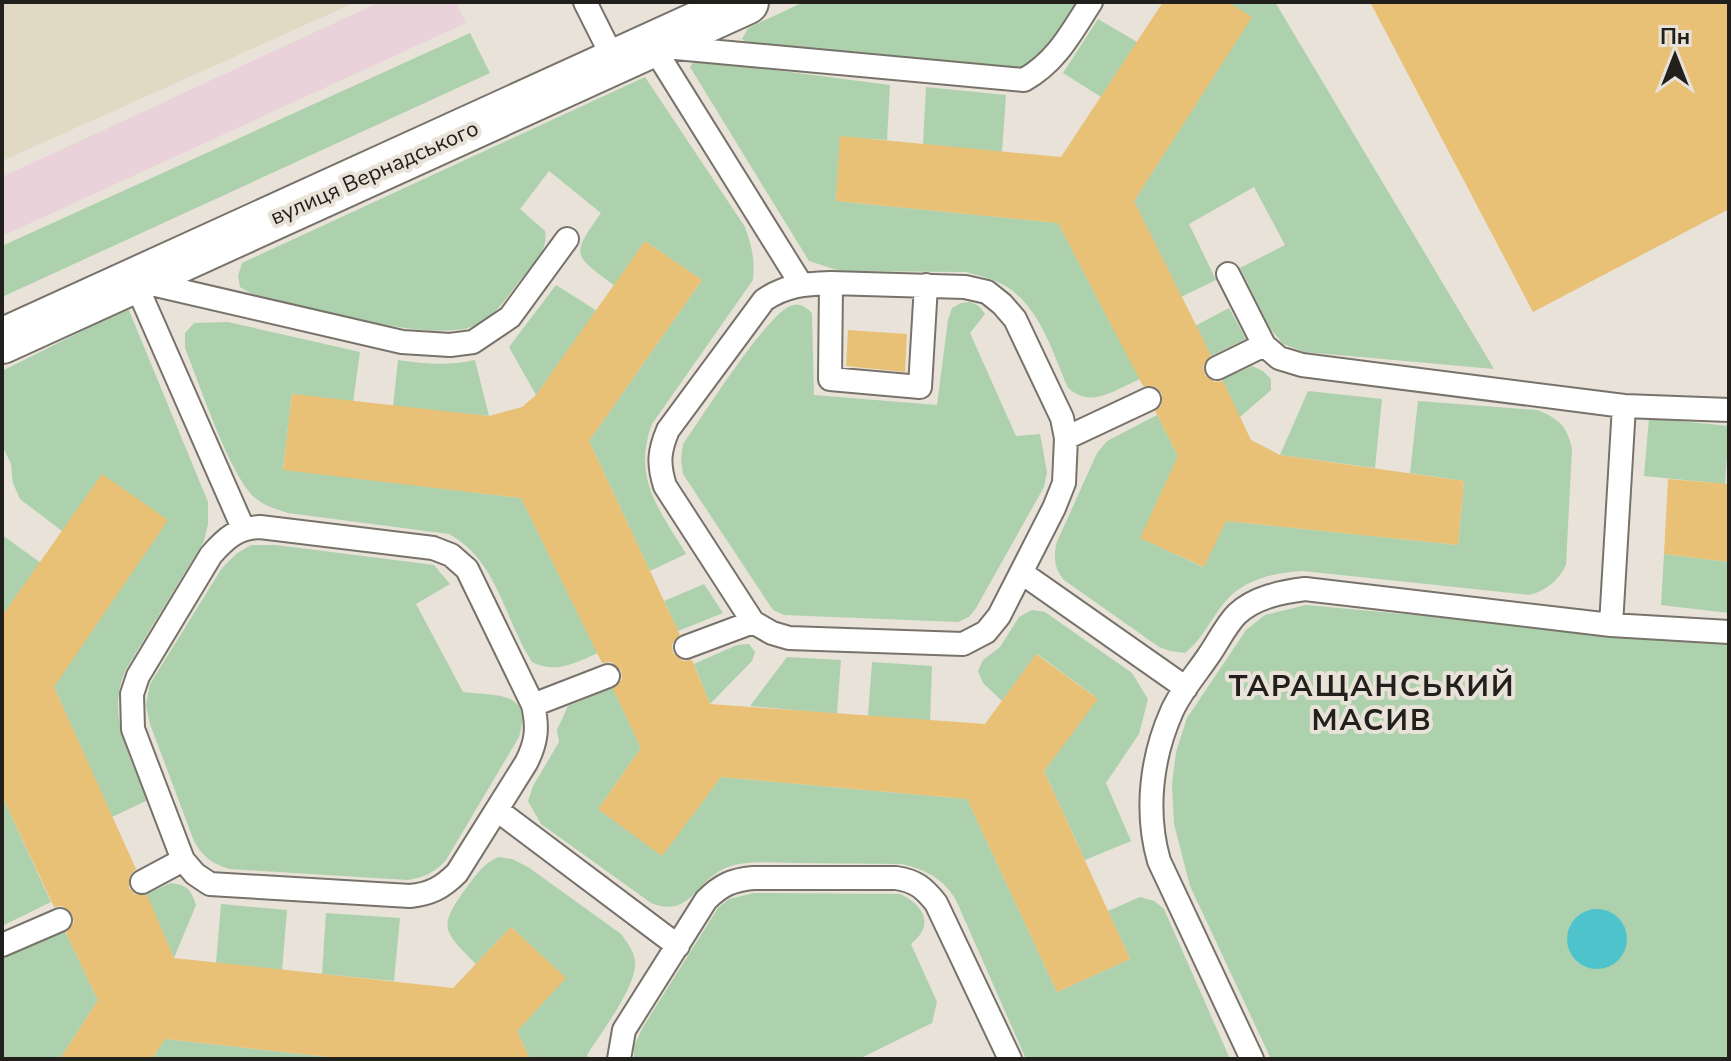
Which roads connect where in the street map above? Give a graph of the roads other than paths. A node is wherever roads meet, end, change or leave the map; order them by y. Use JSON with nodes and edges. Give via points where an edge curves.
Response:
{"nodes":[{"id":1,"x":585,"y":2,"type":"edge"},
{"id":2,"x":746,"y":2,"type":"edge"},
{"id":3,"x":1091,"y":2,"type":"edge"},
{"id":4,"x":633,"y":54,"type":"junction"},
{"id":5,"x":567,"y":239,"type":"dead end"},
{"id":6,"x":1228,"y":274,"type":"dead end"},
{"id":7,"x":134,"y":280,"type":"junction"},
{"id":8,"x":831,"y":283,"type":"junction"},
{"id":9,"x":801,"y":284,"type":"junction"},
{"id":10,"x":926,"y":285,"type":"junction"},
{"id":11,"x":2,"y":341,"type":"edge"},
{"id":12,"x":1264,"y":345,"type":"junction"},
{"id":13,"x":1217,"y":368,"type":"dead end"},
{"id":14,"x":1149,"y":399,"type":"dead end"},
{"id":15,"x":1624,"y":406,"type":"junction"},
{"id":16,"x":1729,"y":410,"type":"edge"},
{"id":17,"x":1066,"y":438,"type":"junction"},
{"id":18,"x":243,"y":528,"type":"junction"},
{"id":19,"x":1022,"y":573,"type":"junction"},
{"id":20,"x":753,"y":622,"type":"junction"},
{"id":21,"x":1611,"y":625,"type":"junction"},
{"id":22,"x":1729,"y":632,"type":"edge"},
{"id":23,"x":686,"y":647,"type":"dead end"},
{"id":24,"x":608,"y":676,"type":"dead end"},
{"id":25,"x":1186,"y":688,"type":"junction"},
{"id":26,"x":533,"y":705,"type":"junction"},
{"id":27,"x":497,"y":810,"type":"junction"},
{"id":28,"x":183,"y":860,"type":"junction"},
{"id":29,"x":142,"y":882,"type":"dead end"},
{"id":30,"x":60,"y":920,"type":"dead end"},
{"id":31,"x":2,"y":945,"type":"edge"},
{"id":32,"x":678,"y":946,"type":"junction"},
{"id":33,"x":619,"y":1059,"type":"edge"},
{"id":34,"x":1010,"y":1059,"type":"edge"},
{"id":35,"x":1252,"y":1059,"type":"edge"}],
"edges":[{"from":1,"to":4,"type":"lane"},
{"from":2,"to":4,"type":"street","name":"вулиця Вернадського"},
{"from":3,"to":4,"type":"lane","via":[[1052,60],[1024,80]]},
{"from":4,"to":7,"type":"street","name":"вулиця Вернадського"},
{"from":4,"to":9,"type":"lane"},
{"from":5,"to":7,"type":"lane","via":[[510,317],[473,342],[450,345],[402,342]]},
{"from":6,"to":12,"type":"lane"},
{"from":7,"to":11,"type":"street","name":"вулиця Вернадського"},
{"from":7,"to":18,"type":"lane"},
{"from":8,"to":9,"type":"lane"},
{"from":8,"to":10,"type":"lane"},
{"from":8,"to":10,"type":"lane","via":[[830,379],[920,387]]},
{"from":9,"to":20,"type":"lane","via":[[764,300],[660,448],[665,486]]},
{"from":10,"to":17,"type":"lane","via":[[976,289],[1002,304],[1015,319],[1062,418]]},
{"from":12,"to":13,"type":"lane"},
{"from":12,"to":15,"type":"lane","via":[[1279,358],[1302,365]]},
{"from":14,"to":17,"type":"lane"},
{"from":15,"to":16,"type":"lane"},
{"from":15,"to":21,"type":"lane"},
{"from":17,"to":19,"type":"lane","via":[[1064,483]]},
{"from":18,"to":26,"type":"lane","via":[[433,548],[451,555],[467,569]]},
{"from":18,"to":28,"type":"lane","via":[[211,555],[132,694],[133,729]]},
{"from":19,"to":20,"type":"lane","via":[[986,632],[963,644],[789,638]]},
{"from":19,"to":25,"type":"lane"},
{"from":20,"to":23,"type":"lane"},
{"from":21,"to":22,"type":"lane"},
{"from":21,"to":25,"type":"lane","via":[[1293,590],[1260,599],[1237,614]]},
{"from":24,"to":26,"type":"lane"},
{"from":25,"to":35,"type":"lane","via":[[1172,709],[1152,778],[1153,839]]},
{"from":26,"to":27,"type":"lane","via":[[535,746]]},
{"from":27,"to":28,"type":"lane","via":[[457,873],[427,895],[210,884]]},
{"from":27,"to":32,"type":"lane"},
{"from":28,"to":29,"type":"lane"},
{"from":30,"to":31,"type":"lane"},
{"from":32,"to":33,"type":"lane","via":[[624,1030]]},
{"from":32,"to":34,"type":"lane","via":[[706,900],[734,880],[912,880],[936,903]]}]}
